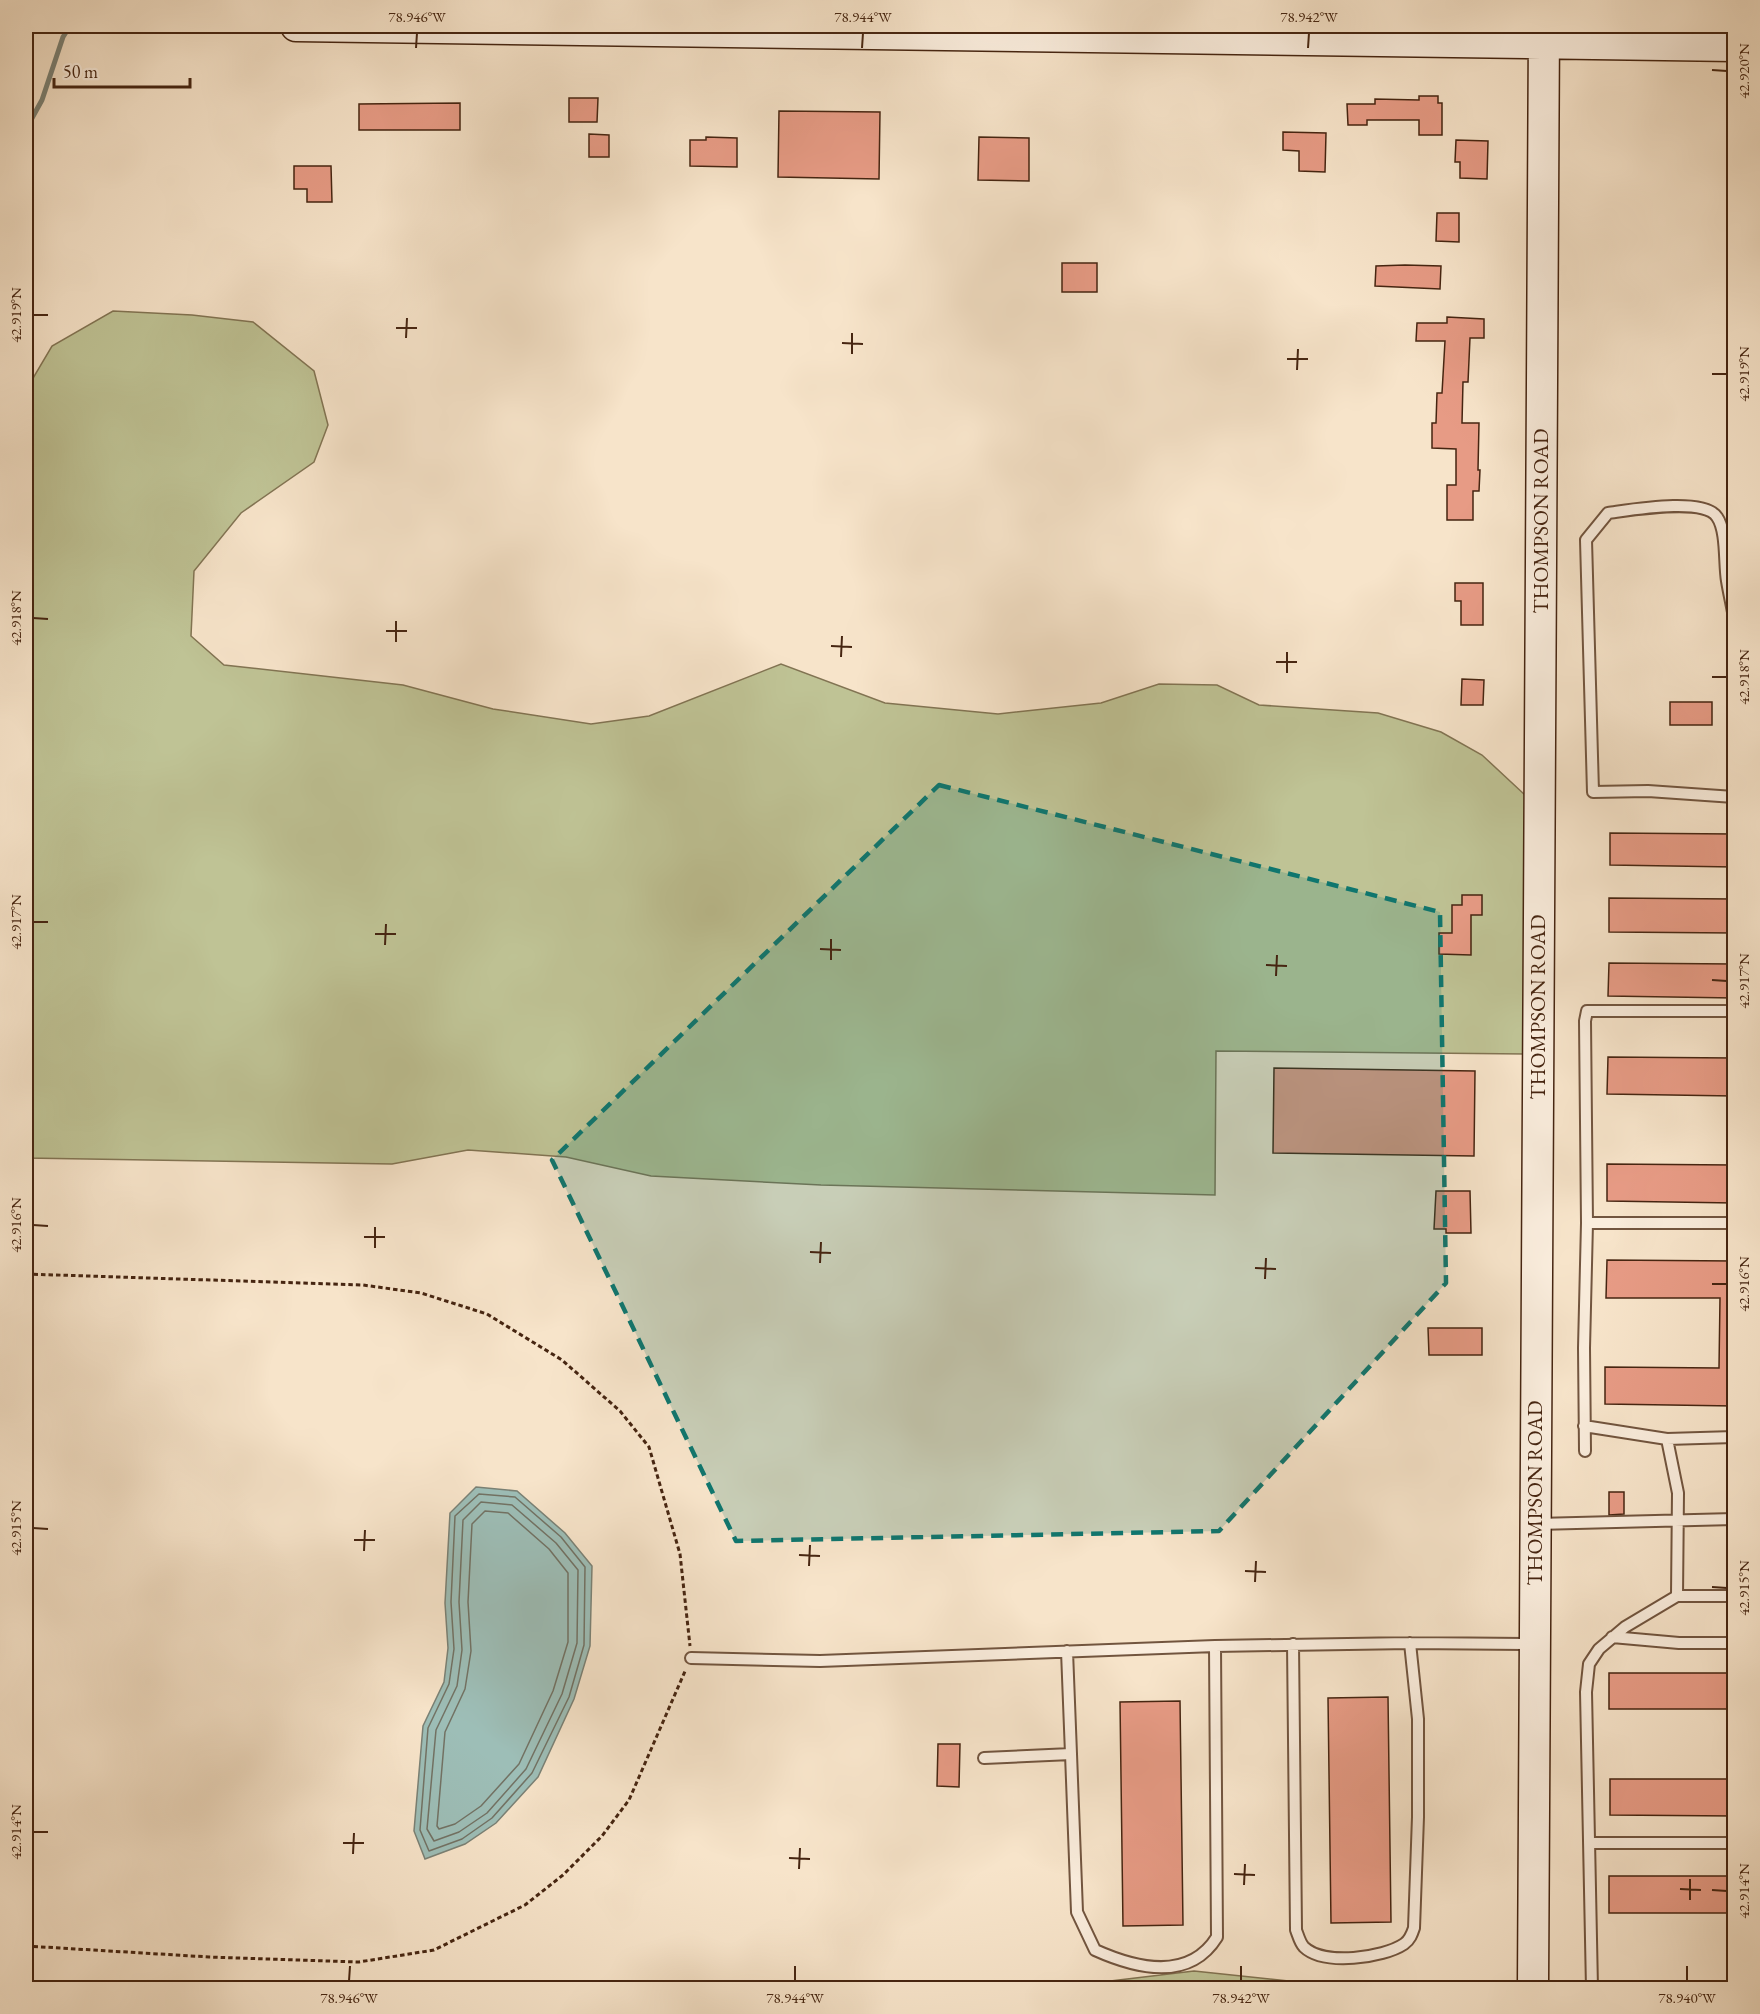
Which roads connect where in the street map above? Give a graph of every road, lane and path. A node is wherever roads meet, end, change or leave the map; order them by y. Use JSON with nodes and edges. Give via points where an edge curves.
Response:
{"nodes":[{"id":1,"x":296,"y":26,"type":"edge"},
{"id":2,"x":1096,"y":31,"type":"edge"},
{"id":3,"x":1543,"y":35,"type":"edge"},
{"id":4,"x":1734,"y":46,"type":"edge"},
{"id":5,"x":1734,"y":618,"type":"edge"},
{"id":6,"x":1734,"y":797,"type":"edge"},
{"id":7,"x":1734,"y":1011,"type":"edge"},
{"id":8,"x":1587,"y":1223,"type":"junction"},
{"id":9,"x":1734,"y":1223,"type":"edge"},
{"id":10,"x":26,"y":1274,"type":"edge"},
{"id":11,"x":1584,"y":1426,"type":"junction"},
{"id":12,"x":1734,"y":1437,"type":"edge"},
{"id":13,"x":1667,"y":1439,"type":"junction"},
{"id":14,"x":1585,"y":1451,"type":"dead end"},
{"id":15,"x":1734,"y":1519,"type":"edge"},
{"id":16,"x":1678,"y":1520,"type":"junction"},
{"id":17,"x":1534,"y":1524,"type":"junction"},
{"id":18,"x":1677,"y":1596,"type":"junction"},
{"id":19,"x":1734,"y":1596,"type":"edge"},
{"id":20,"x":1612,"y":1637,"type":"junction"},
{"id":21,"x":1410,"y":1643,"type":"junction"},
{"id":22,"x":1734,"y":1643,"type":"edge"},
{"id":23,"x":1293,"y":1644,"type":"junction"},
{"id":24,"x":1534,"y":1644,"type":"junction"},
{"id":25,"x":1215,"y":1646,"type":"junction"},
{"id":26,"x":1067,"y":1651,"type":"junction"},
{"id":27,"x":691,"y":1658,"type":"junction"},
{"id":28,"x":1071,"y":1754,"type":"junction"},
{"id":29,"x":984,"y":1758,"type":"dead end"},
{"id":30,"x":1589,"y":1843,"type":"junction"},
{"id":31,"x":1734,"y":1843,"type":"edge"},
{"id":32,"x":26,"y":1946,"type":"edge"},
{"id":33,"x":1533,"y":1989,"type":"edge"},
{"id":34,"x":1592,"y":1989,"type":"edge"}],
"edges":[{"from":1,"to":2,"type":"main road"},
{"from":2,"to":3,"type":"main road","via":[[1475,41]]},
{"from":3,"to":4,"type":"main road"},
{"from":3,"to":17,"type":"main road","name":"THOMPSON ROAD"},
{"from":5,"to":6,"type":"lane","via":[[1722,527],[1708,509],[1673,506],[1608,513],[1586,540],[1593,792]]},
{"from":7,"to":8,"type":"lane","via":[[1587,1011]]},
{"from":8,"to":9,"type":"lane"},
{"from":8,"to":11,"type":"lane"},
{"from":10,"to":27,"type":"path","via":[[363,1285],[421,1293],[487,1314],[562,1360],[620,1411],[649,1447],[680,1554]]},
{"from":11,"to":13,"type":"lane"},
{"from":11,"to":14,"type":"lane"},
{"from":12,"to":13,"type":"lane"},
{"from":13,"to":16,"type":"lane","via":[[1678,1493]]},
{"from":15,"to":16,"type":"lane"},
{"from":16,"to":17,"type":"lane"},
{"from":16,"to":18,"type":"lane"},
{"from":17,"to":24,"type":"main road","name":"THOMPSON ROAD"},
{"from":18,"to":19,"type":"lane"},
{"from":18,"to":20,"type":"lane"},
{"from":20,"to":22,"type":"lane"},
{"from":20,"to":30,"type":"lane","via":[[1589,1664]]},
{"from":21,"to":23,"type":"lane"},
{"from":21,"to":23,"type":"lane","via":[[1418,1719],[1414,1928],[1405,1944],[1388,1952],[1334,1959],[1303,1946],[1296,1930]]},
{"from":21,"to":24,"type":"lane"},
{"from":23,"to":25,"type":"lane"},
{"from":24,"to":33,"type":"main road","name":"THOMPSON ROAD"},
{"from":25,"to":26,"type":"lane"},
{"from":25,"to":28,"type":"lane","via":[[1217,1937],[1202,1955],[1164,1968],[1129,1964],[1095,1950],[1077,1912]]},
{"from":26,"to":27,"type":"lane","via":[[820,1661]]},
{"from":26,"to":28,"type":"lane"},
{"from":27,"to":32,"type":"path","via":[[629,1800],[602,1836],[563,1875],[525,1905],[434,1950],[359,1962]]},
{"from":28,"to":29,"type":"lane"},
{"from":30,"to":31,"type":"lane"},
{"from":30,"to":34,"type":"lane"}]}
